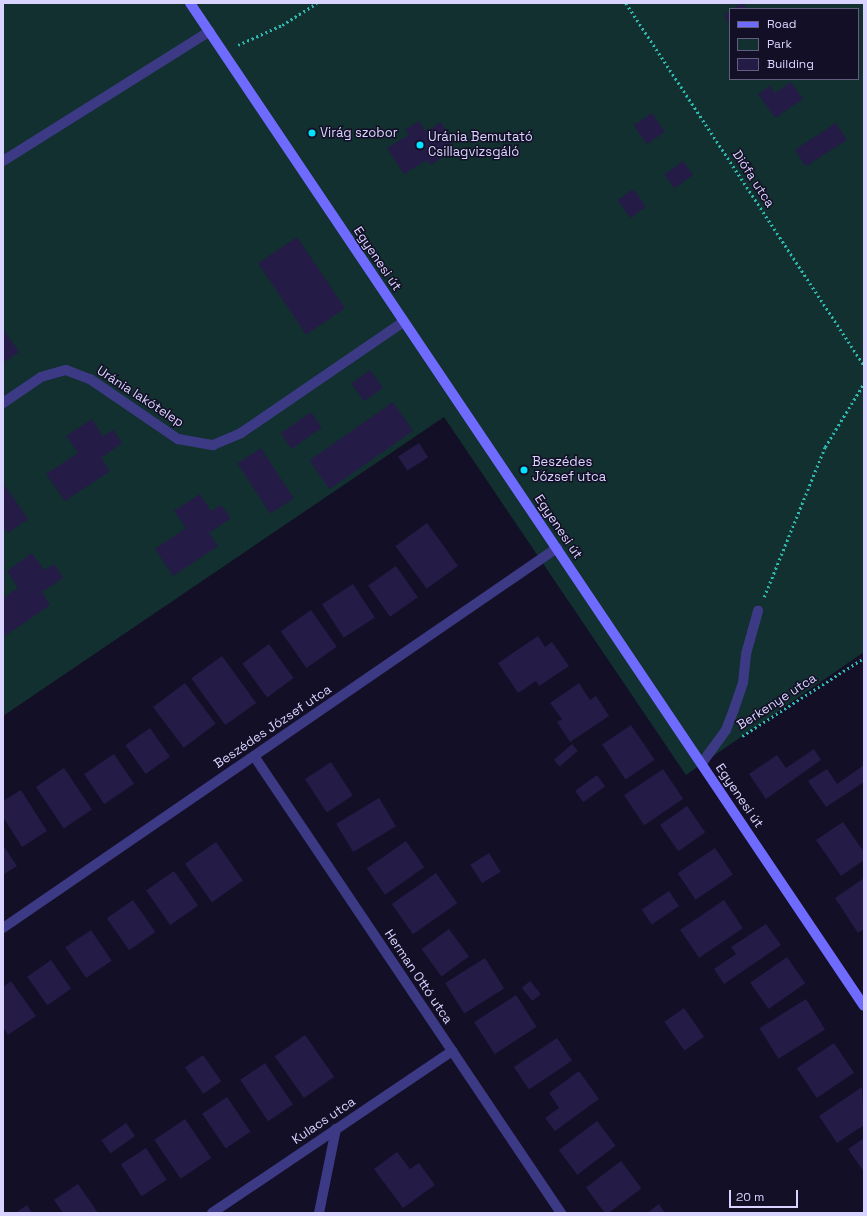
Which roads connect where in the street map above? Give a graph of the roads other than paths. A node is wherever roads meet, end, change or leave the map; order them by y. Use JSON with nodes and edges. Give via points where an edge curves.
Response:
{"nodes":[{"id":1,"x":190,"y":3,"type":"edge"},
{"id":2,"x":210,"y":31,"type":"junction"},
{"id":3,"x":3,"y":161,"type":"edge"},
{"id":4,"x":403,"y":322,"type":"junction"},
{"id":5,"x":3,"y":403,"type":"edge"},
{"id":6,"x":557,"y":548,"type":"junction"},
{"id":7,"x":758,"y":611,"type":"road end"},
{"id":8,"x":254,"y":756,"type":"junction"},
{"id":9,"x":702,"y":763,"type":"junction"},
{"id":10,"x":3,"y":928,"type":"edge"},
{"id":11,"x":864,"y":1006,"type":"edge"},
{"id":12,"x":452,"y":1051,"type":"junction"},
{"id":13,"x":336,"y":1129,"type":"junction"},
{"id":14,"x":212,"y":1213,"type":"edge"},
{"id":15,"x":319,"y":1213,"type":"edge"},
{"id":16,"x":560,"y":1213,"type":"edge"}],
"edges":[{"from":1,"to":2,"type":"street","name":"Egyenesi út"},
{"from":2,"to":3,"type":"street"},
{"from":2,"to":4,"type":"street","name":"Egyenesi út"},
{"from":4,"to":5,"type":"street","name":"Uránia lakótelep","via":[[241,433],[213,445],[178,439],[90,378],[66,370],[41,377]]},
{"from":4,"to":6,"type":"street","name":"Egyenesi út"},
{"from":6,"to":8,"type":"street","name":"Beszédes József utca"},
{"from":6,"to":9,"type":"street","name":"Egyenesi út"},
{"from":7,"to":9,"type":"street","via":[[746,654],[743,683],[734,709],[726,730]]},
{"from":8,"to":10,"type":"street","name":"Beszédes József utca"},
{"from":8,"to":12,"type":"street","name":"Herman Ottó utca"},
{"from":9,"to":11,"type":"street","name":"Egyenesi út"},
{"from":12,"to":13,"type":"street","name":"Kulacs utca"},
{"from":12,"to":16,"type":"street","name":"Herman Ottó utca"},
{"from":13,"to":14,"type":"street","name":"Kulacs utca"},
{"from":13,"to":15,"type":"street"}]}
